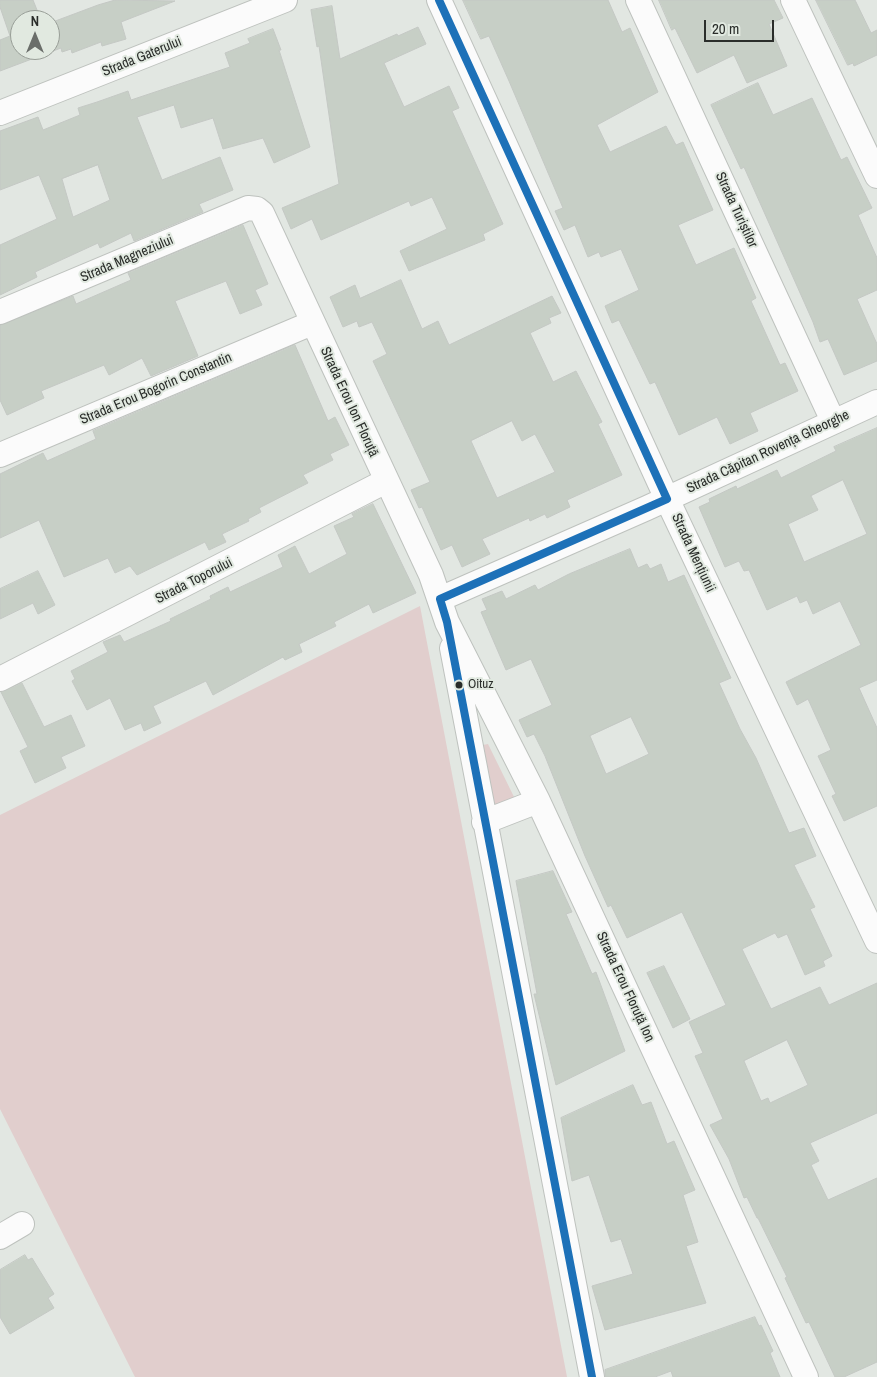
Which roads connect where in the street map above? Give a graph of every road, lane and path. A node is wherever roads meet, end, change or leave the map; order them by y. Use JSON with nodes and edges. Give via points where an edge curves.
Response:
{"nodes":[{"id":1,"x":285,"y":0,"type":"edge"},
{"id":2,"x":439,"y":0,"type":"edge"},
{"id":3,"x":638,"y":0,"type":"edge"},
{"id":4,"x":792,"y":0,"type":"edge"},
{"id":5,"x":0,"y":113,"type":"edge"},
{"id":6,"x":877,"y":176,"type":"edge"},
{"id":7,"x":255,"y":208,"type":"joint"},
{"id":8,"x":0,"y":312,"type":"edge"},
{"id":9,"x":312,"y":323,"type":"junction"},
{"id":10,"x":877,"y":402,"type":"edge"},
{"id":11,"x":833,"y":421,"type":"junction"},
{"id":12,"x":0,"y":455,"type":"edge"},
{"id":13,"x":386,"y":481,"type":"junction"},
{"id":14,"x":667,"y":499,"type":"junction"},
{"id":15,"x":440,"y":599,"type":"junction"},
{"id":16,"x":447,"y":622,"type":"junction"},
{"id":17,"x":0,"y":679,"type":"edge"},
{"id":18,"x":538,"y":801,"type":"junction"},
{"id":19,"x":484,"y":822,"type":"junction"},
{"id":20,"x":877,"y":941,"type":"edge"},
{"id":21,"x":22,"y":1224,"type":"dead end"},
{"id":22,"x":0,"y":1237,"type":"edge"},
{"id":23,"x":592,"y":1377,"type":"edge"},
{"id":24,"x":806,"y":1377,"type":"edge"}],
"edges":[{"from":1,"to":5,"type":"street","name":"Strada Gaterului"},
{"from":2,"to":14,"type":"street","name":"Strada Mențiunii"},
{"from":3,"to":11,"type":"street","name":"Strada Turiștilor"},
{"from":4,"to":6,"type":"street"},
{"from":7,"to":8,"type":"street","name":"Strada Magneziului","via":[[248,208]]},
{"from":7,"to":9,"type":"street","name":"Strada Erou Ion Floruță","via":[[262,213]]},
{"from":9,"to":12,"type":"street","name":"Strada Erou Bogorin Constantin"},
{"from":9,"to":13,"type":"street","name":"Strada Erou Ion Floruță"},
{"from":10,"to":11,"type":"street","name":"Strada Căpitan Rovența Gheorghe"},
{"from":11,"to":14,"type":"street","name":"Strada Căpitan Rovența Gheorghe"},
{"from":13,"to":15,"type":"street","name":"Strada Erou Ion Floruță"},
{"from":13,"to":17,"type":"street","name":"Strada Toporului"},
{"from":14,"to":15,"type":"street","name":"Strada Căpitan Rovența Gheorghe"},
{"from":14,"to":20,"type":"street","name":"Strada Mențiunii"},
{"from":15,"to":16,"type":"street","name":"Strada Erou Floruță Ion"},
{"from":16,"to":18,"type":"street","name":"Strada Erou Floruță Ion"},
{"from":16,"to":19,"type":"street"},
{"from":18,"to":19,"type":"street"},
{"from":18,"to":24,"type":"street","name":"Strada Erou Floruță Ion"},
{"from":19,"to":23,"type":"street"},
{"from":21,"to":22,"type":"street"}]}
